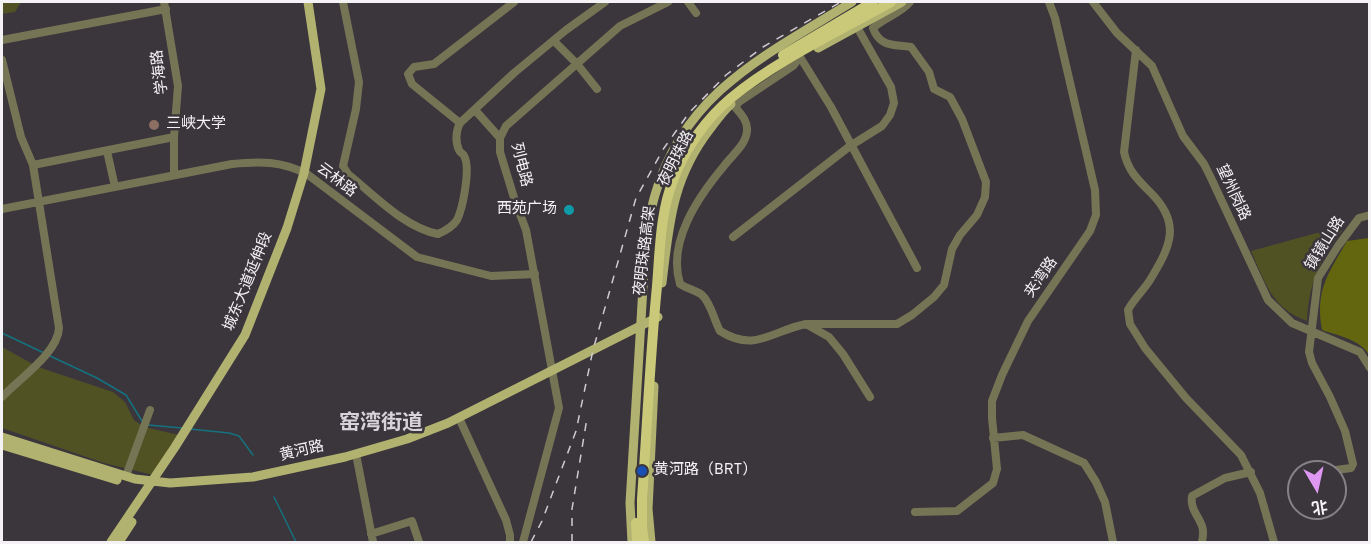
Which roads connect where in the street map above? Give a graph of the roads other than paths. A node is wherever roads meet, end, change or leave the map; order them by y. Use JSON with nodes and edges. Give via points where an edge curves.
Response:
{"nodes":[{"id":1,"x":309,"y":2,"type":"edge"},
{"id":2,"x":314,"y":2,"type":"edge"},
{"id":3,"x":343,"y":2,"type":"edge"},
{"id":4,"x":514,"y":2,"type":"edge"},
{"id":5,"x":605,"y":2,"type":"edge"},
{"id":6,"x":668,"y":2,"type":"edge"},
{"id":7,"x":688,"y":2,"type":"edge"},
{"id":8,"x":852,"y":2,"type":"edge"},
{"id":9,"x":862,"y":2,"type":"edge"},
{"id":10,"x":873,"y":2,"type":"edge"},
{"id":11,"x":891,"y":2,"type":"edge"},
{"id":12,"x":902,"y":2,"type":"edge"},
{"id":13,"x":910,"y":2,"type":"edge"},
{"id":14,"x":1049,"y":2,"type":"edge"},
{"id":15,"x":1094,"y":2,"type":"edge"},
{"id":16,"x":165,"y":5,"type":"edge"},
{"id":17,"x":696,"y":13,"type":"dead end"},
{"id":18,"x":857,"y":27,"type":"junction"},
{"id":19,"x":817,"y":33,"type":"junction"},
{"id":20,"x":2,"y":40,"type":"edge"},
{"id":21,"x":554,"y":41,"type":"junction"},
{"id":22,"x":1136,"y":50,"type":"junction"},
{"id":23,"x":800,"y":57,"type":"junction"},
{"id":24,"x":2,"y":60,"type":"edge"},
{"id":25,"x":577,"y":64,"type":"junction"},
{"id":26,"x":597,"y":89,"type":"dead end"},
{"id":27,"x":475,"y":110,"type":"junction"},
{"id":28,"x":460,"y":123,"type":"junction"},
{"id":29,"x":174,"y":137,"type":"junction"},
{"id":30,"x":500,"y":138,"type":"junction"},
{"id":31,"x":850,"y":146,"type":"junction"},
{"id":32,"x":107,"y":151,"type":"junction"},
{"id":33,"x":33,"y":165,"type":"junction"},
{"id":34,"x":305,"y":174,"type":"junction"},
{"id":35,"x":174,"y":175,"type":"junction"},
{"id":36,"x":115,"y":187,"type":"junction"},
{"id":37,"x":38,"y":202,"type":"junction"},
{"id":38,"x":2,"y":209,"type":"edge"},
{"id":39,"x":1370,"y":214,"type":"edge"},
{"id":40,"x":733,"y":237,"type":"dead end"},
{"id":41,"x":918,"y":268,"type":"dead end"},
{"id":42,"x":535,"y":274,"type":"junction"},
{"id":43,"x":658,"y":320,"type":"junction"},
{"id":44,"x":806,"y":324,"type":"junction"},
{"id":45,"x":641,"y":328,"type":"junction"},
{"id":46,"x":1312,"y":332,"type":"junction"},
{"id":47,"x":1370,"y":368,"type":"edge"},
{"id":48,"x":552,"y":374,"type":"junction"},
{"id":49,"x":2,"y":397,"type":"edge"},
{"id":50,"x":870,"y":397,"type":"dead end"},
{"id":51,"x":150,"y":410,"type":"dead end"},
{"id":52,"x":460,"y":420,"type":"junction"},
{"id":53,"x":993,"y":438,"type":"junction"},
{"id":54,"x":2,"y":441,"type":"edge"},
{"id":55,"x":357,"y":457,"type":"junction"},
{"id":56,"x":1347,"y":469,"type":"edge"},
{"id":57,"x":1251,"y":472,"type":"junction"},
{"id":58,"x":126,"y":476,"type":"junction"},
{"id":59,"x":153,"y":485,"type":"junction"},
{"id":60,"x":915,"y":512,"type":"dead end"},
{"id":61,"x":371,"y":534,"type":"junction"},
{"id":62,"x":111,"y":543,"type":"edge"},
{"id":63,"x":119,"y":543,"type":"edge"},
{"id":64,"x":373,"y":543,"type":"edge"},
{"id":65,"x":419,"y":543,"type":"edge"},
{"id":66,"x":510,"y":543,"type":"edge"},
{"id":67,"x":523,"y":543,"type":"edge"},
{"id":68,"x":635,"y":543,"type":"edge"},
{"id":69,"x":644,"y":543,"type":"edge"},
{"id":70,"x":651,"y":543,"type":"edge"},
{"id":71,"x":1113,"y":543,"type":"edge"},
{"id":72,"x":1202,"y":543,"type":"edge"},
{"id":73,"x":1274,"y":543,"type":"edge"}],
"edges":[{"from":1,"to":34,"type":"main road","name":"城东大道延伸段","via":[[321,89]]},
{"from":2,"to":34,"type":"main road","name":"城东大道延伸段","via":[[326,88]]},
{"from":3,"to":28,"type":"street","via":[[359,82],[343,166],[348,174],[407,221],[438,234],[457,220],[461,206],[466,165],[456,129]]},
{"from":4,"to":28,"type":"street","via":[[434,64],[414,67],[408,74],[412,84]]},
{"from":5,"to":21,"type":"street"},
{"from":6,"to":25,"type":"street","name":"列电路","via":[[620,27]]},
{"from":7,"to":17,"type":"street"},
{"from":8,"to":45,"type":"main road","name":"夜明珠路","via":[[748,66],[706,103],[688,126],[654,196],[645,254]]},
{"from":9,"to":19,"type":"main road","bridge":true},
{"from":10,"to":19,"type":"highway","name":"夜明珠路高架","bridge":true},
{"from":11,"to":69,"type":"highway","name":"夜明珠路高架","bridge":true,"via":[[798,54],[732,98],[697,136],[674,178],[663,221],[653,322],[642,499]]},
{"from":12,"to":18,"type":"main road","name":"夜明珠路"},
{"from":13,"to":44,"type":"street","via":[[873,28],[874,32],[887,45],[911,47],[929,72],[934,88],[950,97],[980,162],[986,197],[952,249],[944,285],[912,315],[897,324]]},
{"from":14,"to":53,"type":"street","name":"夹湾路","via":[[1095,190],[1096,215],[1090,231],[1028,321],[1011,354],[992,401]]},
{"from":15,"to":22,"type":"street","name":"望州岗路","via":[[1117,33]]},
{"from":16,"to":20,"type":"street"},
{"from":16,"to":29,"type":"street","name":"学海路","via":[[178,86]]},
{"from":18,"to":23,"type":"main road","name":"夜明珠路"},
{"from":18,"to":31,"type":"street","via":[[891,87],[894,103],[882,126]]},
{"from":19,"to":68,"type":"highway","name":"夜明珠路高架","bridge":true,"via":[[742,81],[713,107],[683,147],[662,194],[654,242]]},
{"from":21,"to":25,"type":"street"},
{"from":21,"to":27,"type":"street"},
{"from":22,"to":46,"type":"street","name":"望州岗路","via":[[1159,77],[1174,118],[1204,164],[1268,300],[1292,322]]},
{"from":22,"to":57,"type":"street","via":[[1124,152],[1133,175],[1157,199],[1172,230],[1149,281],[1128,310],[1130,324],[1145,348],[1241,455]]},
{"from":23,"to":31,"type":"street"},
{"from":23,"to":43,"type":"main road","name":"夜明珠路","via":[[728,107],[693,154],[674,200]]},
{"from":23,"to":44,"type":"street","via":[[735,107],[747,124],[747,133],[742,146],[697,201],[676,261],[680,284],[700,293],[720,331],[728,336],[739,341],[760,340]]},
{"from":24,"to":33,"type":"street","via":[[21,137]]},
{"from":25,"to":26,"type":"street"},
{"from":25,"to":30,"type":"street","name":"列电路","via":[[506,126]]},
{"from":27,"to":28,"type":"street"},
{"from":27,"to":30,"type":"street"},
{"from":29,"to":32,"type":"street"},
{"from":29,"to":35,"type":"street","name":"学海路"},
{"from":30,"to":42,"type":"street","name":"列电路","via":[[502,158],[526,230]]},
{"from":31,"to":40,"type":"street"},
{"from":31,"to":41,"type":"street"},
{"from":32,"to":33,"type":"street"},
{"from":32,"to":36,"type":"street"},
{"from":33,"to":37,"type":"street"},
{"from":34,"to":35,"type":"street","name":"云林路","via":[[263,161]]},
{"from":34,"to":42,"type":"street","name":"云林路","via":[[417,257],[491,276]]},
{"from":34,"to":59,"type":"main road","name":"城东大道延伸段","via":[[244,335]]},
{"from":35,"to":36,"type":"street","name":"云林路"},
{"from":36,"to":37,"type":"street","name":"云林路"},
{"from":37,"to":38,"type":"street","name":"云林路"},
{"from":37,"to":49,"type":"street","via":[[59,327],[56,343]]},
{"from":39,"to":46,"type":"street","name":"镇镜山路","via":[[1359,218],[1318,278]]},
{"from":42,"to":48,"type":"street","name":"列电路"},
{"from":43,"to":45,"type":"main road","name":"黄河路"},
{"from":43,"to":70,"type":"main road","name":"夜明珠路","via":[[648,509]]},
{"from":44,"to":50,"type":"street","via":[[829,337]]},
{"from":45,"to":48,"type":"main road","name":"黄河路"},
{"from":45,"to":68,"type":"main road","name":"夜明珠路","via":[[630,503]]},
{"from":46,"to":47,"type":"street","name":"望州岗路","via":[[1360,352]]},
{"from":46,"to":56,"type":"street","name":"镇镜山路","via":[[1309,352],[1341,423],[1353,464]]},
{"from":48,"to":52,"type":"main road","name":"黄河路"},
{"from":48,"to":67,"type":"street","name":"列电路","via":[[559,408]]},
{"from":51,"to":58,"type":"street"},
{"from":52,"to":55,"type":"main road","name":"黄河路"},
{"from":52,"to":66,"type":"street","via":[[506,520]]},
{"from":53,"to":60,"type":"street","name":"夹湾路","via":[[997,469],[993,483],[957,511]]},
{"from":53,"to":71,"type":"street","via":[[1023,435],[1084,463],[1105,502]]},
{"from":54,"to":58,"type":"main road","name":"黄河路"},
{"from":54,"to":59,"type":"main road","name":"黄河路"},
{"from":55,"to":59,"type":"main road","name":"黄河路","via":[[254,477]]},
{"from":55,"to":61,"type":"street"},
{"from":57,"to":72,"type":"street","via":[[1234,475],[1192,496],[1202,526]]},
{"from":57,"to":73,"type":"street"},
{"from":58,"to":59,"type":"main road","name":"黄河路"},
{"from":59,"to":62,"type":"main road","name":"城东大道延伸段"},
{"from":59,"to":63,"type":"main road","name":"城东大道延伸段"},
{"from":61,"to":64,"type":"street"},
{"from":61,"to":65,"type":"street","via":[[412,521]]}]}
